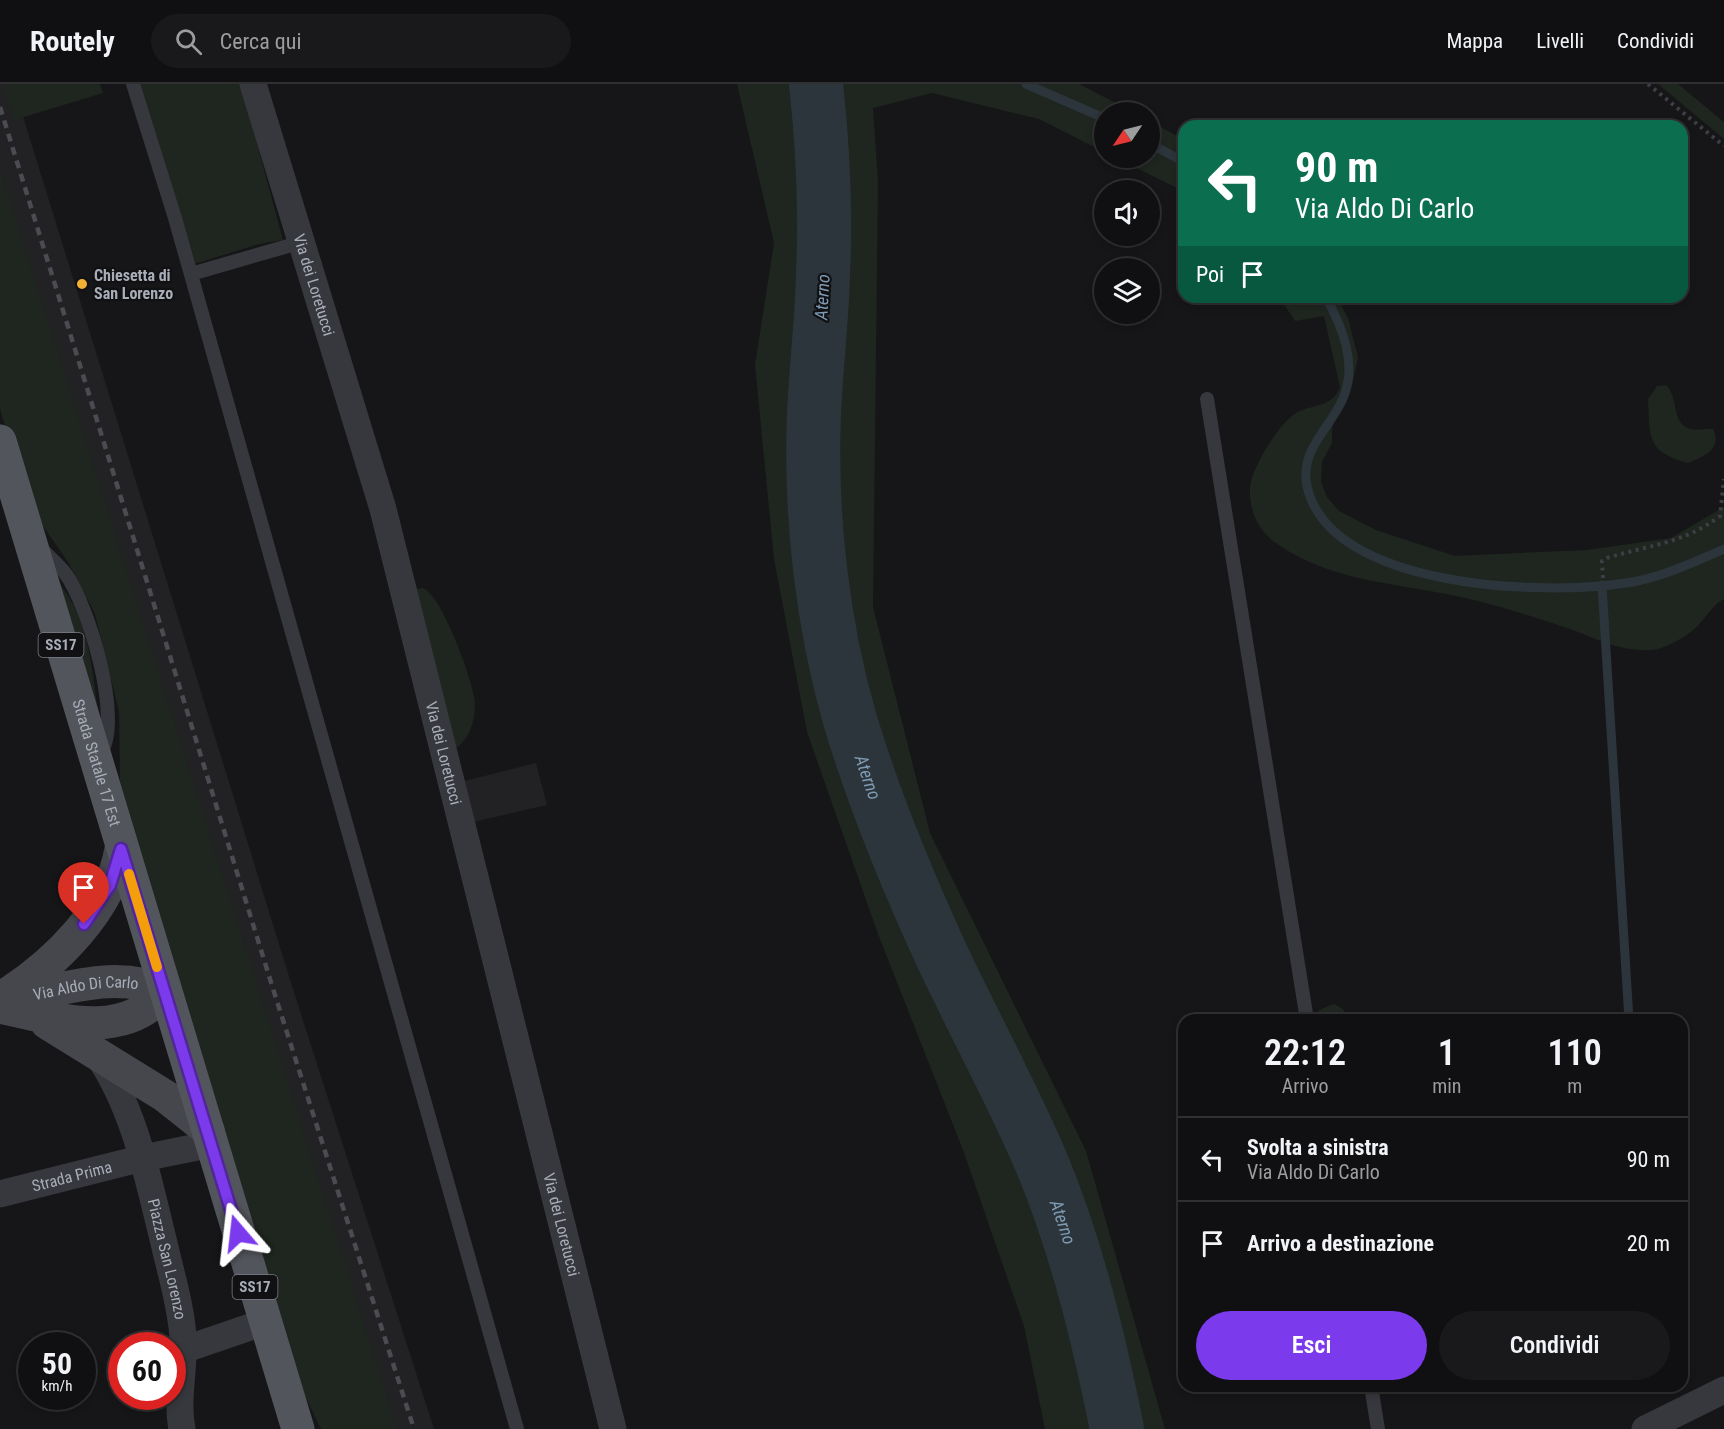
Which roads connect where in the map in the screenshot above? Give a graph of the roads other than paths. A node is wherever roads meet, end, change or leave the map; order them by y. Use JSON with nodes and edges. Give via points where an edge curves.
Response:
{"nodes":[{"id":1,"x":133,"y":84,"type":"edge"},
{"id":2,"x":253,"y":84,"type":"edge"},
{"id":3,"x":302,"y":242,"type":"junction"},
{"id":4,"x":191,"y":274,"type":"junction"},
{"id":5,"x":1207,"y":399,"type":"dead end"},
{"id":6,"x":0,"y":441,"type":"edge"},
{"id":7,"x":121,"y":849,"type":"junction"},
{"id":8,"x":165,"y":992,"type":"junction"},
{"id":9,"x":7,"y":1005,"type":"edge"},
{"id":10,"x":1307,"y":1014,"type":"edge"},
{"id":11,"x":94,"y":1050,"type":"junction"},
{"id":12,"x":210,"y":1137,"type":"junction"},
{"id":13,"x":143,"y":1158,"type":"junction"},
{"id":14,"x":0,"y":1194,"type":"edge"},
{"id":15,"x":265,"y":1322,"type":"junction"},
{"id":16,"x":182,"y":1332,"type":"edge"},
{"id":17,"x":186,"y":1349,"type":"edge"},
{"id":18,"x":1724,"y":1390,"type":"edge"},
{"id":19,"x":1372,"y":1392,"type":"edge"},
{"id":20,"x":180,"y":1410,"type":"edge"},
{"id":21,"x":182,"y":1429,"type":"edge"},
{"id":22,"x":298,"y":1429,"type":"edge"},
{"id":23,"x":517,"y":1429,"type":"edge"},
{"id":24,"x":613,"y":1429,"type":"edge"},
{"id":25,"x":1378,"y":1429,"type":"edge"},
{"id":26,"x":1645,"y":1429,"type":"edge"}],
"edges":[{"from":1,"to":4,"type":"lane"},
{"from":2,"to":3,"type":"street","name":"Via dei Loretucci"},
{"from":3,"to":4,"type":"lane"},
{"from":3,"to":24,"type":"street","name":"Via dei Loretucci","via":[[384,509]]},
{"from":4,"to":23,"type":"lane"},
{"from":5,"to":10,"type":"lane"},
{"from":6,"to":7,"type":"main road","name":"Strada Statale 17 Est","number":"SS17"},
{"from":7,"to":8,"type":"main road","name":"Strada Statale 17 Est","number":"SS17"},
{"from":7,"to":9,"type":"street","name":"Via Aldo Di Carlo","via":[[114,876],[93,912]]},
{"from":8,"to":9,"type":"street","name":"Via Aldo Di Carlo","via":[[118,980]]},
{"from":8,"to":12,"type":"main road","name":"Strada Statale 17 Est","number":"SS17"},
{"from":9,"to":11,"type":"street","name":"Via Aldo Di Carlo"},
{"from":11,"to":12,"type":"street","name":"Via Aldo Di Carlo","via":[[175,1102]]},
{"from":11,"to":13,"type":"street","name":"Piazza San Lorenzo","via":[[118,1092]]},
{"from":12,"to":13,"type":"street"},
{"from":12,"to":15,"type":"main road","name":"Strada Statale 17 Est","number":"SS17"},
{"from":13,"to":14,"type":"street","name":"Strada Prima"},
{"from":13,"to":16,"type":"street","name":"Piazza San Lorenzo"},
{"from":15,"to":17,"type":"street"},
{"from":15,"to":22,"type":"main road","name":"Strada Statale 17 Est","number":"SS17"},
{"from":18,"to":26,"type":"street"},
{"from":19,"to":25,"type":"lane"},
{"from":20,"to":21,"type":"street","name":"Piazza San Lorenzo"}]}
